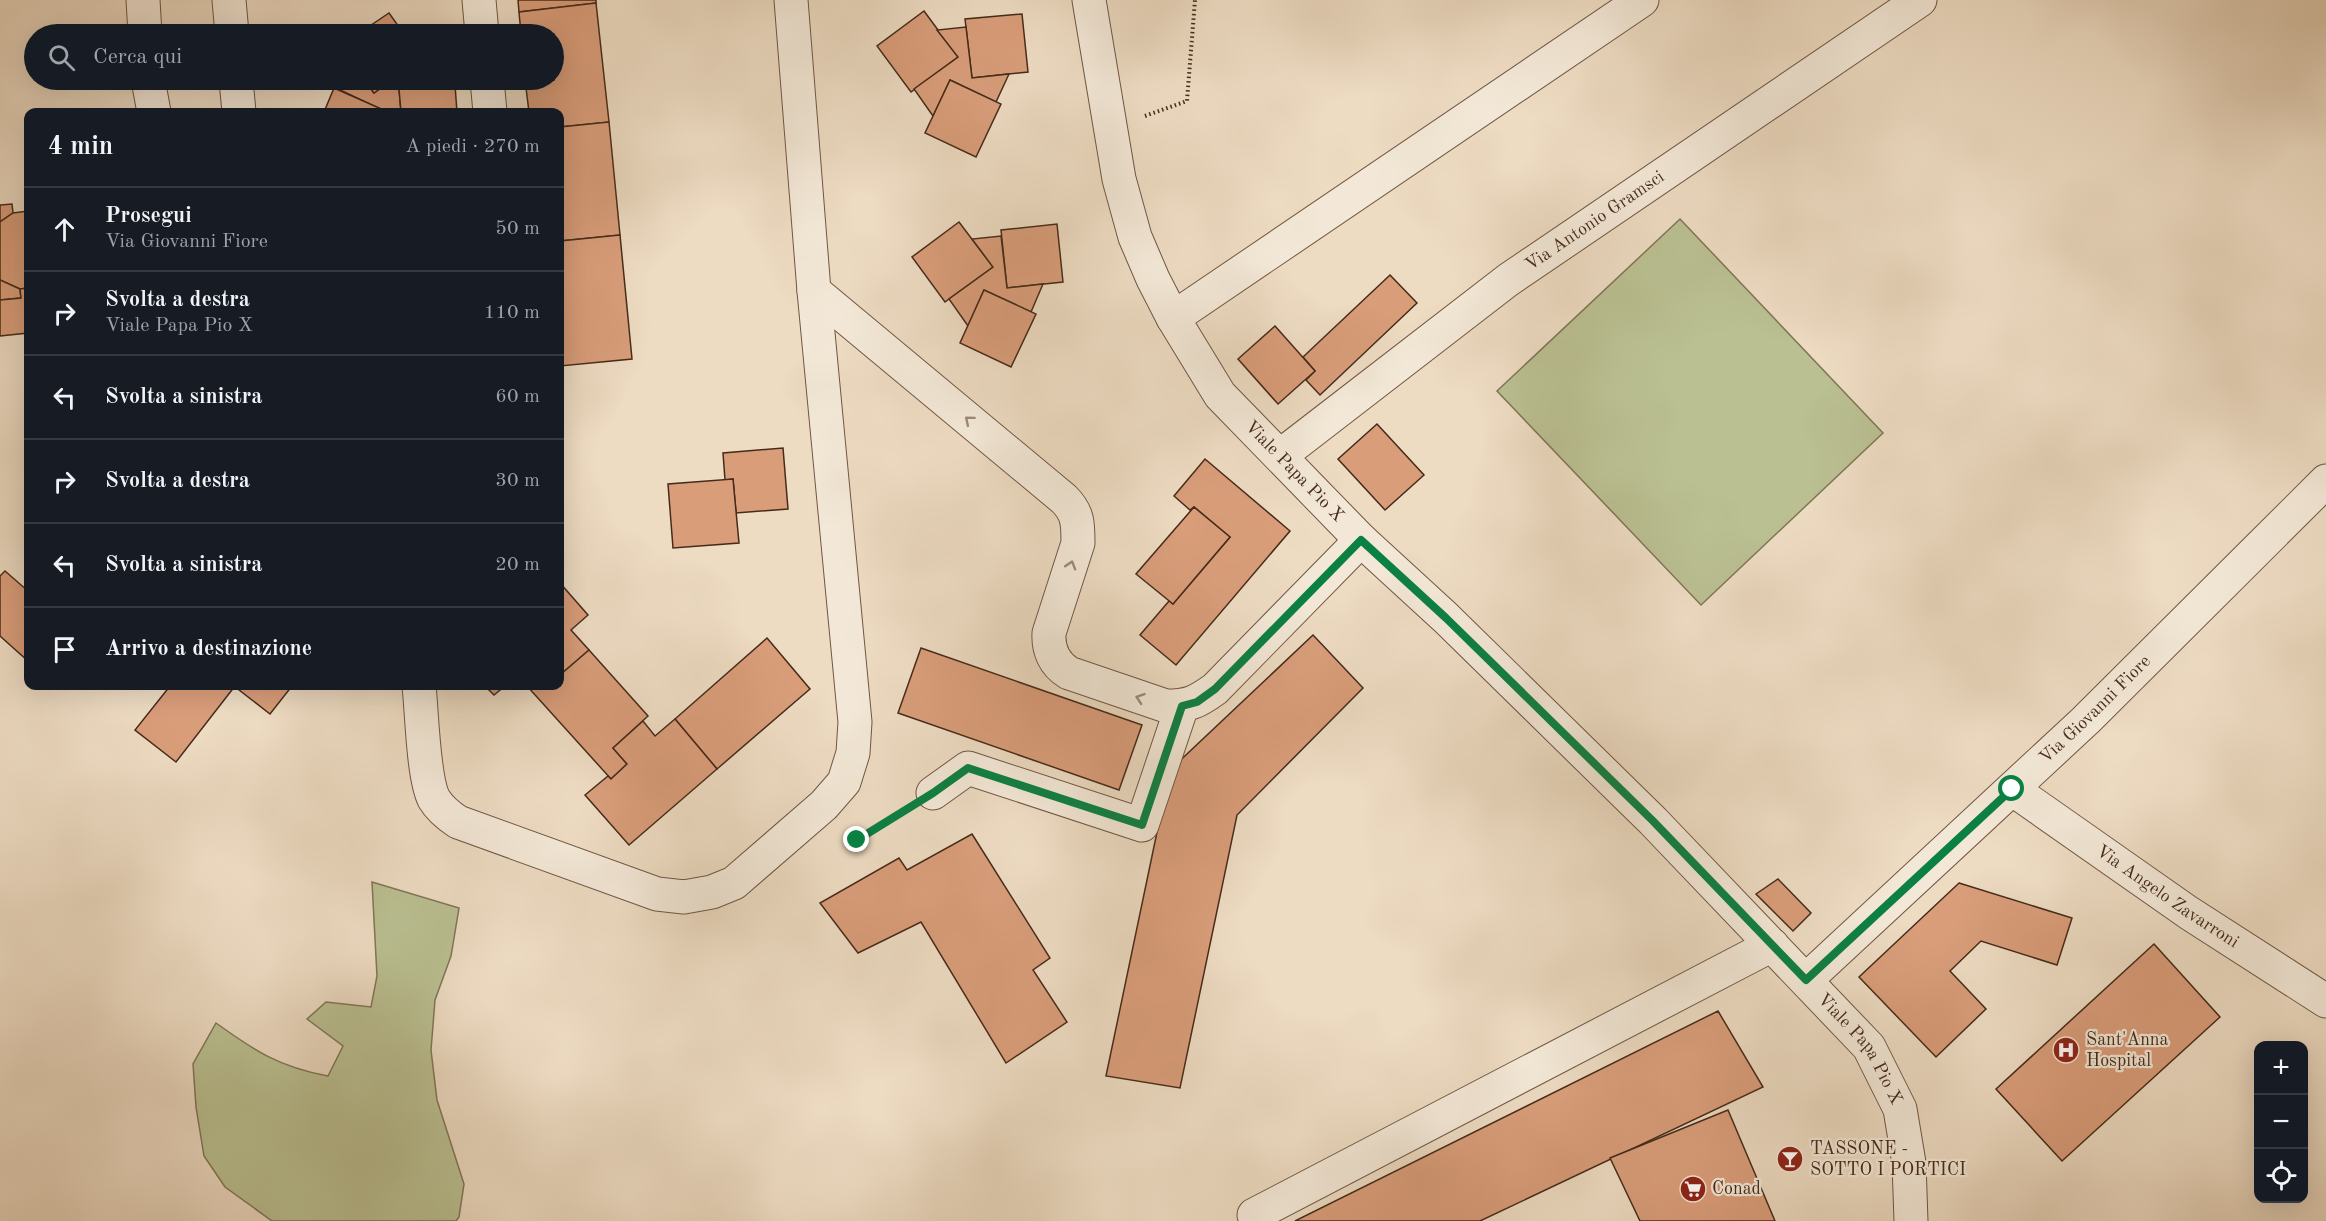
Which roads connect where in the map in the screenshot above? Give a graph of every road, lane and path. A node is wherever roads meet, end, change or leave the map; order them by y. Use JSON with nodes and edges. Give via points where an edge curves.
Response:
{"nodes":[{"id":1,"x":143,"y":0,"type":"edge"},
{"id":2,"x":229,"y":0,"type":"edge"},
{"id":3,"x":479,"y":0,"type":"edge"},
{"id":4,"x":791,"y":0,"type":"edge"},
{"id":5,"x":1089,"y":0,"type":"edge"},
{"id":6,"x":1195,"y":0,"type":"edge"},
{"id":7,"x":1642,"y":0,"type":"edge"},
{"id":8,"x":1920,"y":0,"type":"edge"},
{"id":9,"x":144,"y":24,"type":"edge"},
{"id":10,"x":231,"y":24,"type":"edge"},
{"id":11,"x":481,"y":24,"type":"edge"},
{"id":12,"x":150,"y":90,"type":"edge"},
{"id":13,"x":237,"y":90,"type":"edge"},
{"id":14,"x":488,"y":90,"type":"edge"},
{"id":15,"x":153,"y":108,"type":"edge"},
{"id":16,"x":239,"y":108,"type":"edge"},
{"id":17,"x":490,"y":108,"type":"edge"},
{"id":18,"x":1110,"y":128,"type":"junction"},
{"id":19,"x":814,"y":291,"type":"junction"},
{"id":20,"x":1173,"y":318,"type":"junction"},
{"id":21,"x":1281,"y":456,"type":"junction"},
{"id":22,"x":2326,"y":481,"type":"edge"},
{"id":23,"x":1361,"y":540,"type":"junction"},
{"id":24,"x":419,"y":690,"type":"edge"},
{"id":25,"x":1182,"y":706,"type":"junction"},
{"id":26,"x":2012,"y":789,"type":"junction"},
{"id":27,"x":933,"y":793,"type":"joint"},
{"id":28,"x":824,"y":804,"type":"junction"},
{"id":29,"x":1772,"y":945,"type":"junction"},
{"id":30,"x":1806,"y":980,"type":"junction"},
{"id":31,"x":2326,"y":1002,"type":"edge"},
{"id":32,"x":1254,"y":1215,"type":"dead end"},
{"id":33,"x":1911,"y":1221,"type":"edge"}],
"edges":[{"from":1,"to":9,"type":"street"},
{"from":2,"to":10,"type":"street"},
{"from":3,"to":11,"type":"street"},
{"from":4,"to":19,"type":"street"},
{"from":5,"to":18,"type":"street","name":"Viale Papa Pio X"},
{"from":6,"to":18,"type":"path","via":[[1187,101]]},
{"from":7,"to":20,"type":"street"},
{"from":8,"to":21,"type":"street","name":"Via Antonio Gramsci","via":[[1508,280]]},
{"from":12,"to":15,"type":"street"},
{"from":13,"to":16,"type":"street"},
{"from":14,"to":17,"type":"street"},
{"from":18,"to":20,"type":"street","name":"Viale Papa Pio X","via":[[1135,237]]},
{"from":25,"to":19,"type":"street","one_way":true,"via":[[1166,706],[1060,668],[1049,645],[1049,633],[1078,543],[1074,510]]},
{"from":19,"to":28,"type":"street","via":[[855,722],[853,753],[843,782]]},
{"from":20,"to":21,"type":"street","name":"Viale Papa Pio X","via":[[1220,394]]},
{"from":21,"to":23,"type":"street","name":"Viale Papa Pio X"},
{"from":22,"to":26,"type":"street","name":"Via Giovanni Fiore"},
{"from":23,"to":25,"type":"street","via":[[1215,689],[1197,702]]},
{"from":23,"to":29,"type":"street","name":"Viale Papa Pio X","via":[[1620,788]]},
{"from":24,"to":28,"type":"street","via":[[428,779],[443,811],[458,822],[657,894],[684,897],[734,883]]},
{"from":25,"to":27,"type":"street","via":[[1142,825],[968,768]]},
{"from":26,"to":30,"type":"street","name":"Via Giovanni Fiore"},
{"from":26,"to":31,"type":"street","name":"Via Angelo Zavarroni","via":[[2189,913]]},
{"from":27,"to":28,"type":"path","via":[[857,840]]},
{"from":29,"to":30,"type":"street","name":"Viale Papa Pio X"},
{"from":29,"to":32,"type":"street"},
{"from":30,"to":33,"type":"street","name":"Viale Papa Pio X","via":[[1869,1047],[1900,1109],[1909,1163]]}]}
